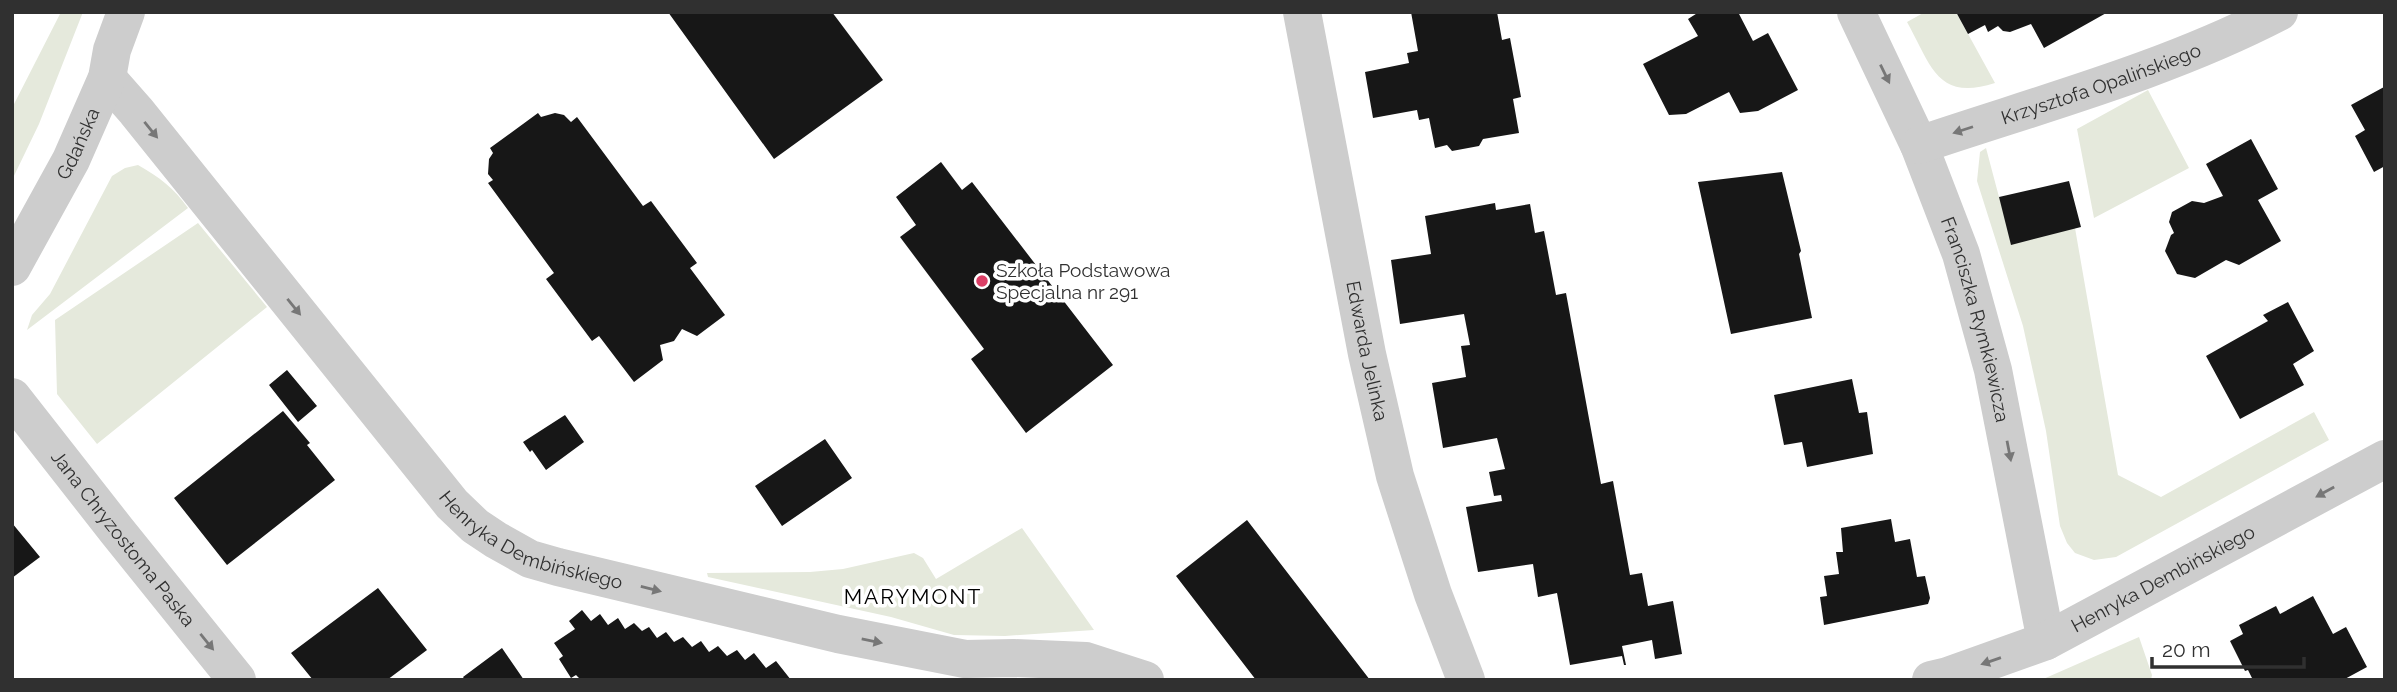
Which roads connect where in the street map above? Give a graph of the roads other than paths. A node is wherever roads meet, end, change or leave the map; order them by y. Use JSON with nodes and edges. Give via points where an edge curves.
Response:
{"nodes":[{"id":1,"x":126,"y":12,"type":"edge"},
{"id":2,"x":1302,"y":12,"type":"edge"},
{"id":3,"x":1856,"y":12,"type":"edge"},
{"id":4,"x":2278,"y":12,"type":"edge"},
{"id":5,"x":107,"y":78,"type":"junction"},
{"id":6,"x":1919,"y":145,"type":"junction"},
{"id":7,"x":12,"y":267,"type":"edge"},
{"id":8,"x":12,"y":397,"type":"edge"},
{"id":9,"x":2385,"y":459,"type":"edge"},
{"id":10,"x":2046,"y":641,"type":"junction"},
{"id":11,"x":237,"y":680,"type":"edge"},
{"id":12,"x":1145,"y":680,"type":"edge"},
{"id":13,"x":1466,"y":680,"type":"edge"},
{"id":14,"x":1931,"y":680,"type":"edge"}],
"edges":[{"from":1,"to":5,"type":"street","name":"Gdańska"},
{"from":2,"to":13,"type":"street","name":"Edwarda Jelinka","via":[[1395,476]]},
{"from":3,"to":6,"type":"street","name":"Franciszka Rymkiewicza","one_way":true},
{"from":4,"to":6,"type":"street","name":"Krzysztofa Opalińskiego","one_way":true,"via":[[2182,56]]},
{"from":5,"to":7,"type":"street","name":"Gdańska","via":[[71,160]]},
{"from":5,"to":12,"type":"street","name":"Henryka Dembińskiego","one_way":true,"via":[[452,504],[475,526],[530,559],[850,637],[965,659],[1086,661]]},
{"from":6,"to":10,"type":"street","name":"Franciszka Rymkiewicza","one_way":true,"via":[[1961,254],[1993,370]]},
{"from":8,"to":11,"type":"street","name":"Jana Chryzostoma Paska","one_way":true},
{"from":9,"to":10,"type":"street","name":"Henryka Dembińskiego","one_way":true},
{"from":10,"to":14,"type":"street","name":"Henryka Dembińskiego","one_way":true}]}
